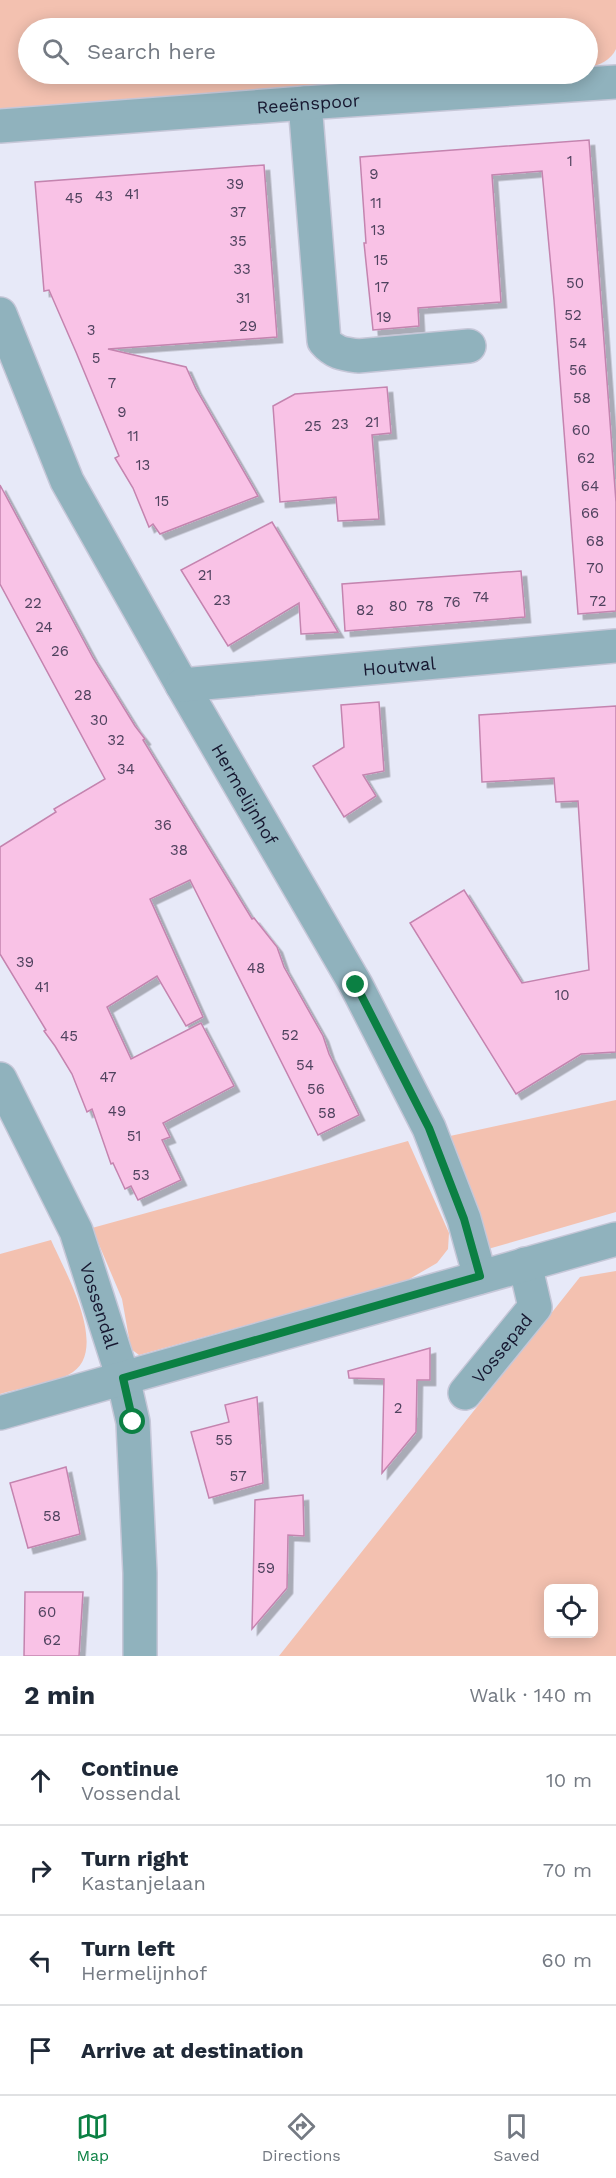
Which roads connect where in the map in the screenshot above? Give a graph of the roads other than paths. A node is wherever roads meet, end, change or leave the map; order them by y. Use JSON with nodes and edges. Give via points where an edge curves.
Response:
{"nodes":[{"id":1,"x":616,"y":82,"type":"edge"},
{"id":2,"x":598,"y":83,"type":"edge"},
{"id":3,"x":586,"y":84,"type":"edge"},
{"id":4,"x":305,"y":103,"type":"junction"},
{"id":5,"x":0,"y":126,"type":"edge"},
{"id":6,"x":0,"y":314,"type":"edge"},
{"id":7,"x":469,"y":346,"type":"dead end"},
{"id":8,"x":616,"y":646,"type":"edge"},
{"id":9,"x":182,"y":685,"type":"junction"},
{"id":10,"x":0,"y":1079,"type":"edge"},
{"id":11,"x":616,"y":1239,"type":"edge"},
{"id":12,"x":525,"y":1264,"type":"junction"},
{"id":13,"x":480,"y":1276,"type":"junction"},
{"id":14,"x":123,"y":1378,"type":"junction"},
{"id":15,"x":465,"y":1393,"type":"dead end"},
{"id":16,"x":0,"y":1413,"type":"edge"},
{"id":17,"x":140,"y":1656,"type":"edge"}],
"edges":[{"from":1,"to":2,"type":"street","name":"Reeënspoor"},
{"from":3,"to":4,"type":"street","name":"Reeënspoor"},
{"from":4,"to":5,"type":"street","name":"Reeënspoor"},
{"from":4,"to":7,"type":"street","via":[[324,341],[331,350],[358,356]]},
{"from":6,"to":9,"type":"street","name":"Hermelijnhof","via":[[67,481]]},
{"from":8,"to":9,"type":"street","name":"Houtwal"},
{"from":9,"to":13,"type":"street","name":"Hermelijnhof","via":[[356,985],[429,1128],[464,1219]]},
{"from":10,"to":14,"type":"street","name":"Vossendal","via":[[76,1231]]},
{"from":11,"to":12,"type":"street"},
{"from":12,"to":13,"type":"street"},
{"from":12,"to":15,"type":"street","name":"Vossepad","via":[[535,1307]]},
{"from":13,"to":14,"type":"street"},
{"from":14,"to":16,"type":"street"},
{"from":14,"to":17,"type":"street","name":"Vossendal","via":[[133,1422]]}]}
